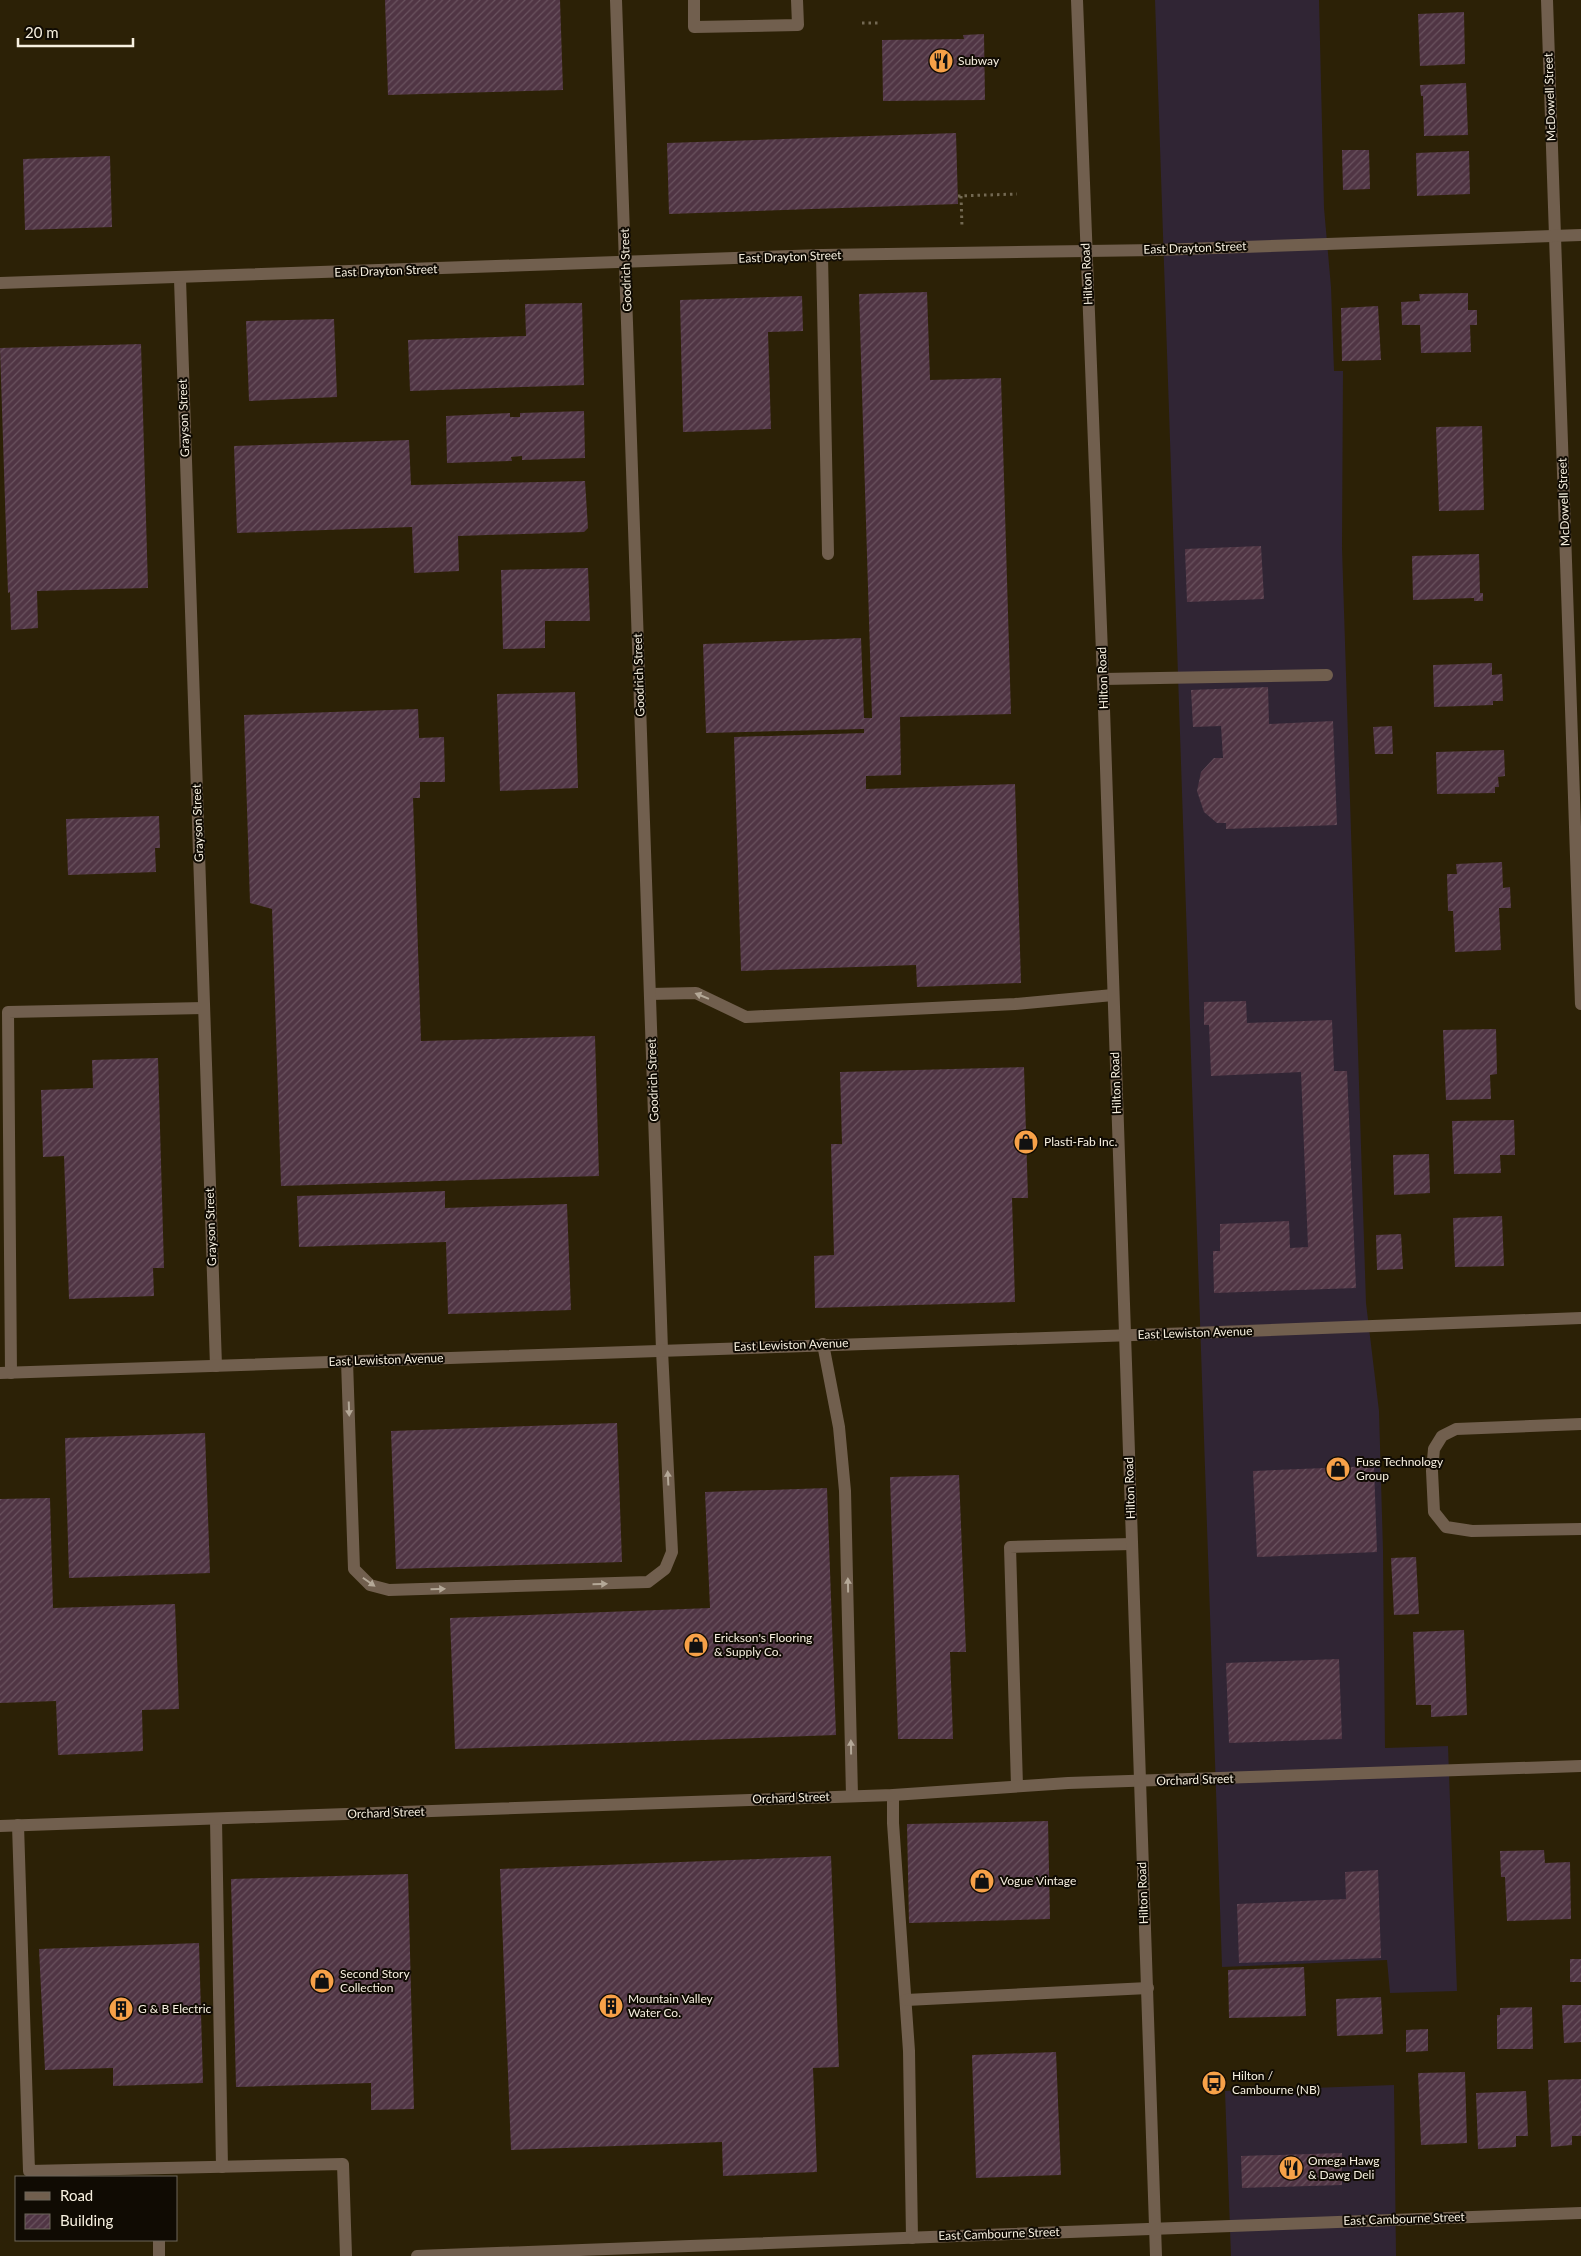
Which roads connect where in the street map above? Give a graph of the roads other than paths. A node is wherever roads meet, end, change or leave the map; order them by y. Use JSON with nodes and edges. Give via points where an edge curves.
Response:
{"nodes":[{"id":1,"x":616,"y":0,"type":"edge"},
{"id":2,"x":694,"y":0,"type":"edge"},
{"id":3,"x":797,"y":0,"type":"edge"},
{"id":4,"x":1077,"y":0,"type":"edge"},
{"id":5,"x":1547,"y":0,"type":"edge"},
{"id":6,"x":1581,"y":235,"type":"edge"},
{"id":7,"x":1555,"y":237,"type":"junction"},
{"id":8,"x":1086,"y":250,"type":"junction"},
{"id":9,"x":822,"y":255,"type":"junction"},
{"id":10,"x":626,"y":262,"type":"junction"},
{"id":11,"x":180,"y":279,"type":"junction"},
{"id":12,"x":0,"y":283,"type":"edge"},
{"id":13,"x":828,"y":554,"type":"dead end"},
{"id":14,"x":1327,"y":675,"type":"dead end"},
{"id":15,"x":1103,"y":679,"type":"junction"},
{"id":16,"x":650,"y":994,"type":"junction"},
{"id":17,"x":1113,"y":996,"type":"junction"},
{"id":18,"x":1581,"y":1004,"type":"edge"},
{"id":19,"x":204,"y":1008,"type":"junction"},
{"id":20,"x":4,"y":1174,"type":"edge"},
{"id":21,"x":1581,"y":1318,"type":"edge"},
{"id":22,"x":1124,"y":1335,"type":"junction"},
{"id":23,"x":823,"y":1344,"type":"junction"},
{"id":24,"x":662,"y":1350,"type":"junction"},
{"id":25,"x":347,"y":1361,"type":"junction"},
{"id":26,"x":216,"y":1366,"type":"junction"},
{"id":27,"x":6,"y":1373,"type":"edge"},
{"id":28,"x":1581,"y":1424,"type":"edge"},
{"id":29,"x":1581,"y":1529,"type":"edge"},
{"id":30,"x":1132,"y":1544,"type":"junction"},
{"id":31,"x":1581,"y":1766,"type":"edge"},
{"id":32,"x":1138,"y":1781,"type":"junction"},
{"id":33,"x":1017,"y":1786,"type":"junction"},
{"id":34,"x":894,"y":1795,"type":"junction"},
{"id":35,"x":852,"y":1796,"type":"junction"},
{"id":36,"x":216,"y":1819,"type":"junction"},
{"id":37,"x":18,"y":1825,"type":"junction"},
{"id":38,"x":0,"y":1826,"type":"edge"},
{"id":39,"x":1148,"y":1988,"type":"junction"},
{"id":40,"x":906,"y":2000,"type":"junction"},
{"id":41,"x":222,"y":2167,"type":"junction"},
{"id":42,"x":161,"y":2173,"type":"edge"},
{"id":43,"x":1581,"y":2213,"type":"edge"},
{"id":44,"x":1155,"y":2228,"type":"junction"},
{"id":45,"x":912,"y":2238,"type":"junction"},
{"id":46,"x":158,"y":2241,"type":"edge"},
{"id":47,"x":160,"y":2256,"type":"edge"},
{"id":48,"x":346,"y":2256,"type":"edge"},
{"id":49,"x":417,"y":2256,"type":"edge"},
{"id":50,"x":1156,"y":2256,"type":"edge"}],
"edges":[{"from":1,"to":10,"type":"street","name":"Goodrich Street"},
{"from":2,"to":3,"type":"street","via":[[694,27],[798,25]]},
{"from":4,"to":8,"type":"street","name":"Hilton Road"},
{"from":5,"to":7,"type":"street","name":"McDowell Street"},
{"from":6,"to":7,"type":"street","name":"East Drayton Street"},
{"from":7,"to":8,"type":"street","name":"East Drayton Street"},
{"from":7,"to":18,"type":"street","name":"McDowell Street"},
{"from":8,"to":9,"type":"street","name":"East Drayton Street"},
{"from":8,"to":15,"type":"street","name":"Hilton Road"},
{"from":9,"to":10,"type":"street","name":"East Drayton Street"},
{"from":9,"to":13,"type":"street"},
{"from":10,"to":11,"type":"street","name":"East Drayton Street"},
{"from":10,"to":16,"type":"street","name":"Goodrich Street"},
{"from":11,"to":12,"type":"street","name":"East Drayton Street"},
{"from":11,"to":19,"type":"street","name":"Grayson Street"},
{"from":14,"to":15,"type":"street"},
{"from":15,"to":17,"type":"street","name":"Hilton Road"},
{"from":17,"to":16,"type":"street","one_way":true,"via":[[746,1017],[696,993]]},
{"from":16,"to":24,"type":"street","name":"Goodrich Street"},
{"from":17,"to":22,"type":"street","name":"Hilton Road"},
{"from":19,"to":20,"type":"street","via":[[8,1012]]},
{"from":19,"to":26,"type":"street","name":"Grayson Street"},
{"from":20,"to":27,"type":"street"},
{"from":21,"to":22,"type":"street","name":"East Lewiston Avenue"},
{"from":22,"to":23,"type":"street","name":"East Lewiston Avenue"},
{"from":22,"to":30,"type":"street","name":"Hilton Road"},
{"from":23,"to":24,"type":"street","name":"East Lewiston Avenue"},
{"from":35,"to":23,"type":"street","one_way":true,"via":[[845,1490],[839,1427]]},
{"from":24,"to":25,"type":"street","name":"East Lewiston Avenue"},
{"from":25,"to":24,"type":"street","name":"Goodrich Street","one_way":true,"via":[[354,1570],[370,1585],[389,1590],[648,1582],[665,1569],[672,1552]]},
{"from":25,"to":26,"type":"street","name":"East Lewiston Avenue"},
{"from":26,"to":27,"type":"street","name":"East Lewiston Avenue"},
{"from":28,"to":29,"type":"street","via":[[1456,1429],[1442,1436],[1434,1448],[1432,1471],[1434,1512],[1446,1528],[1472,1531]]},
{"from":30,"to":32,"type":"street","name":"Hilton Road"},
{"from":30,"to":33,"type":"street","via":[[1010,1546]]},
{"from":31,"to":32,"type":"street","name":"Orchard Street"},
{"from":32,"to":33,"type":"street","name":"Orchard Street"},
{"from":32,"to":39,"type":"street","name":"Hilton Road"},
{"from":33,"to":34,"type":"street","name":"Orchard Street"},
{"from":34,"to":35,"type":"street","name":"Orchard Street"},
{"from":34,"to":40,"type":"street"},
{"from":35,"to":36,"type":"street","name":"Orchard Street"},
{"from":36,"to":37,"type":"street","name":"Orchard Street"},
{"from":36,"to":41,"type":"street"},
{"from":37,"to":38,"type":"street","name":"Orchard Street"},
{"from":37,"to":42,"type":"street","via":[[29,2172]]},
{"from":39,"to":40,"type":"street"},
{"from":39,"to":44,"type":"street","name":"Hilton Road"},
{"from":40,"to":45,"type":"street","via":[[910,2050]]},
{"from":41,"to":42,"type":"street"},
{"from":41,"to":48,"type":"street","via":[[343,2164]]},
{"from":43,"to":44,"type":"street","name":"East Cambourne Street"},
{"from":44,"to":45,"type":"street","name":"East Cambourne Street"},
{"from":44,"to":50,"type":"street","name":"Hilton Road"},
{"from":45,"to":49,"type":"street","name":"East Cambourne Street"},
{"from":46,"to":47,"type":"street"}]}
